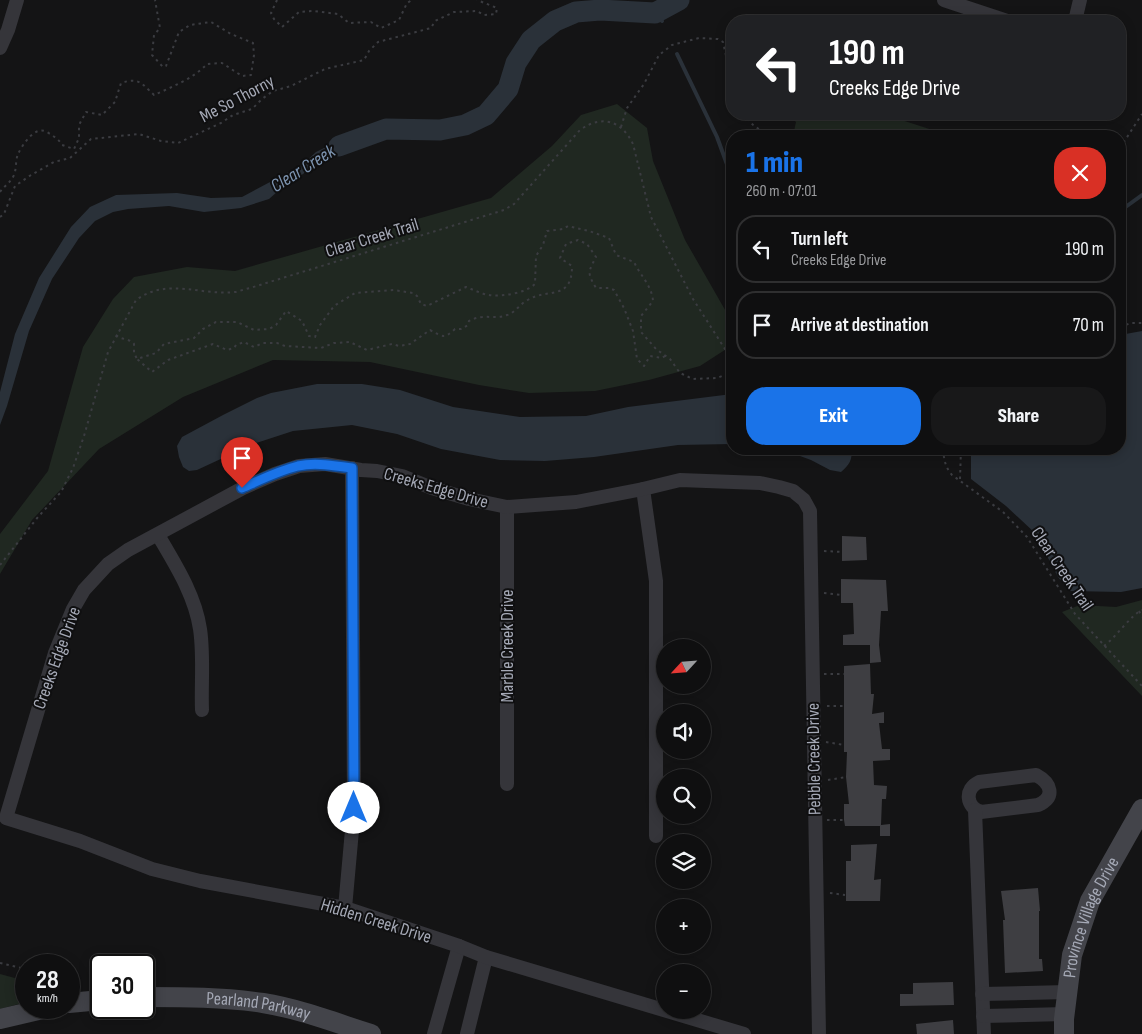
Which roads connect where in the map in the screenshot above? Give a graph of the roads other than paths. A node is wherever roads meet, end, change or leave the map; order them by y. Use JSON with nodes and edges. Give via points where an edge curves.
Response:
{"nodes":[{"id":1,"x":17,"y":0,"type":"edge"},
{"id":2,"x":944,"y":0,"type":"edge"},
{"id":3,"x":988,"y":0,"type":"edge"},
{"id":4,"x":1080,"y":0,"type":"edge"},
{"id":5,"x":980,"y":12,"type":"junction"},
{"id":6,"x":989,"y":15,"type":"edge"},
{"id":7,"x":1076,"y":15,"type":"edge"},
{"id":8,"x":0,"y":48,"type":"edge"},
{"id":9,"x":352,"y":468,"type":"junction"},
{"id":10,"x":643,"y":490,"type":"junction"},
{"id":11,"x":793,"y":492,"type":"joint"},
{"id":12,"x":507,"y":507,"type":"junction"},
{"id":13,"x":158,"y":535,"type":"junction"},
{"id":14,"x":202,"y":710,"type":"dead end"},
{"id":15,"x":506,"y":784,"type":"dead end"},
{"id":16,"x":1142,"y":809,"type":"edge"},
{"id":17,"x":975,"y":810,"type":"junction"},
{"id":18,"x":6,"y":818,"type":"joint"},
{"id":19,"x":656,"y":834,"type":"edge"},
{"id":20,"x":345,"y":908,"type":"junction"},
{"id":21,"x":459,"y":946,"type":"junction"},
{"id":22,"x":486,"y":957,"type":"junction"},
{"id":23,"x":1067,"y":992,"type":"junction"},
{"id":24,"x":982,"y":994,"type":"junction"},
{"id":25,"x":155,"y":997,"type":"edge"},
{"id":26,"x":1065,"y":1014,"type":"junction"},
{"id":27,"x":15,"y":1015,"type":"edge"},
{"id":28,"x":983,"y":1016,"type":"junction"},
{"id":29,"x":0,"y":1019,"type":"edge"},
{"id":30,"x":371,"y":1034,"type":"edge"},
{"id":31,"x":434,"y":1034,"type":"edge"},
{"id":32,"x":466,"y":1034,"type":"edge"},
{"id":33,"x":744,"y":1034,"type":"edge"},
{"id":34,"x":819,"y":1034,"type":"edge"},
{"id":35,"x":984,"y":1034,"type":"edge"},
{"id":36,"x":1064,"y":1034,"type":"edge"}],
"edges":[{"from":1,"to":8,"type":"street"},
{"from":2,"to":5,"type":"street"},
{"from":3,"to":5,"type":"street"},
{"from":4,"to":7,"type":"street"},
{"from":5,"to":6,"type":"street"},
{"from":9,"to":12,"type":"street","name":"Creeks Edge Drive","via":[[402,476],[450,494]]},
{"from":9,"to":13,"type":"street","name":"Creeks Edge Drive","via":[[325,464],[299,466],[275,474],[242,488]]},
{"from":9,"to":20,"type":"street","via":[[354,808]]},
{"from":10,"to":11,"type":"street","name":"Creeks Edge Drive","via":[[680,480],[760,483]]},
{"from":10,"to":12,"type":"street","name":"Creeks Edge Drive","via":[[576,502]]},
{"from":10,"to":19,"type":"street","via":[[656,581]]},
{"from":11,"to":34,"type":"street","name":"Pebble Creek Drive","via":[[804,500],[810,510]]},
{"from":12,"to":15,"type":"street","name":"Marble Creek Drive"},
{"from":13,"to":14,"type":"street","via":[[194,604],[200,629]]},
{"from":13,"to":18,"type":"street","name":"Creeks Edge Drive","via":[[108,564],[72,609],[55,653]]},
{"from":16,"to":23,"type":"main road","name":"Province Village Drive","via":[[1090,901],[1072,955]]},
{"from":17,"to":17,"type":"street","via":[[1038,805],[1049,797],[1048,784],[1036,775],[979,782],[969,790],[968,797]]},
{"from":17,"to":24,"type":"street"},
{"from":18,"to":20,"type":"street","name":"Hidden Creek Drive","via":[[200,881]]},
{"from":20,"to":21,"type":"street","name":"Hidden Creek Drive"},
{"from":21,"to":22,"type":"street","name":"Hidden Creek Drive"},
{"from":21,"to":31,"type":"street"},
{"from":22,"to":32,"type":"street"},
{"from":22,"to":33,"type":"street","name":"Hidden Creek Drive"},
{"from":23,"to":24,"type":"street"},
{"from":23,"to":26,"type":"main road","name":"Province Village Drive"},
{"from":24,"to":28,"type":"street"},
{"from":25,"to":30,"type":"main road","name":"Pearland Parkway","via":[[198,997],[264,1004]]},
{"from":26,"to":28,"type":"street"},
{"from":26,"to":36,"type":"main road","name":"Province Village Drive"},
{"from":27,"to":29,"type":"main road"},
{"from":28,"to":35,"type":"street"}]}
